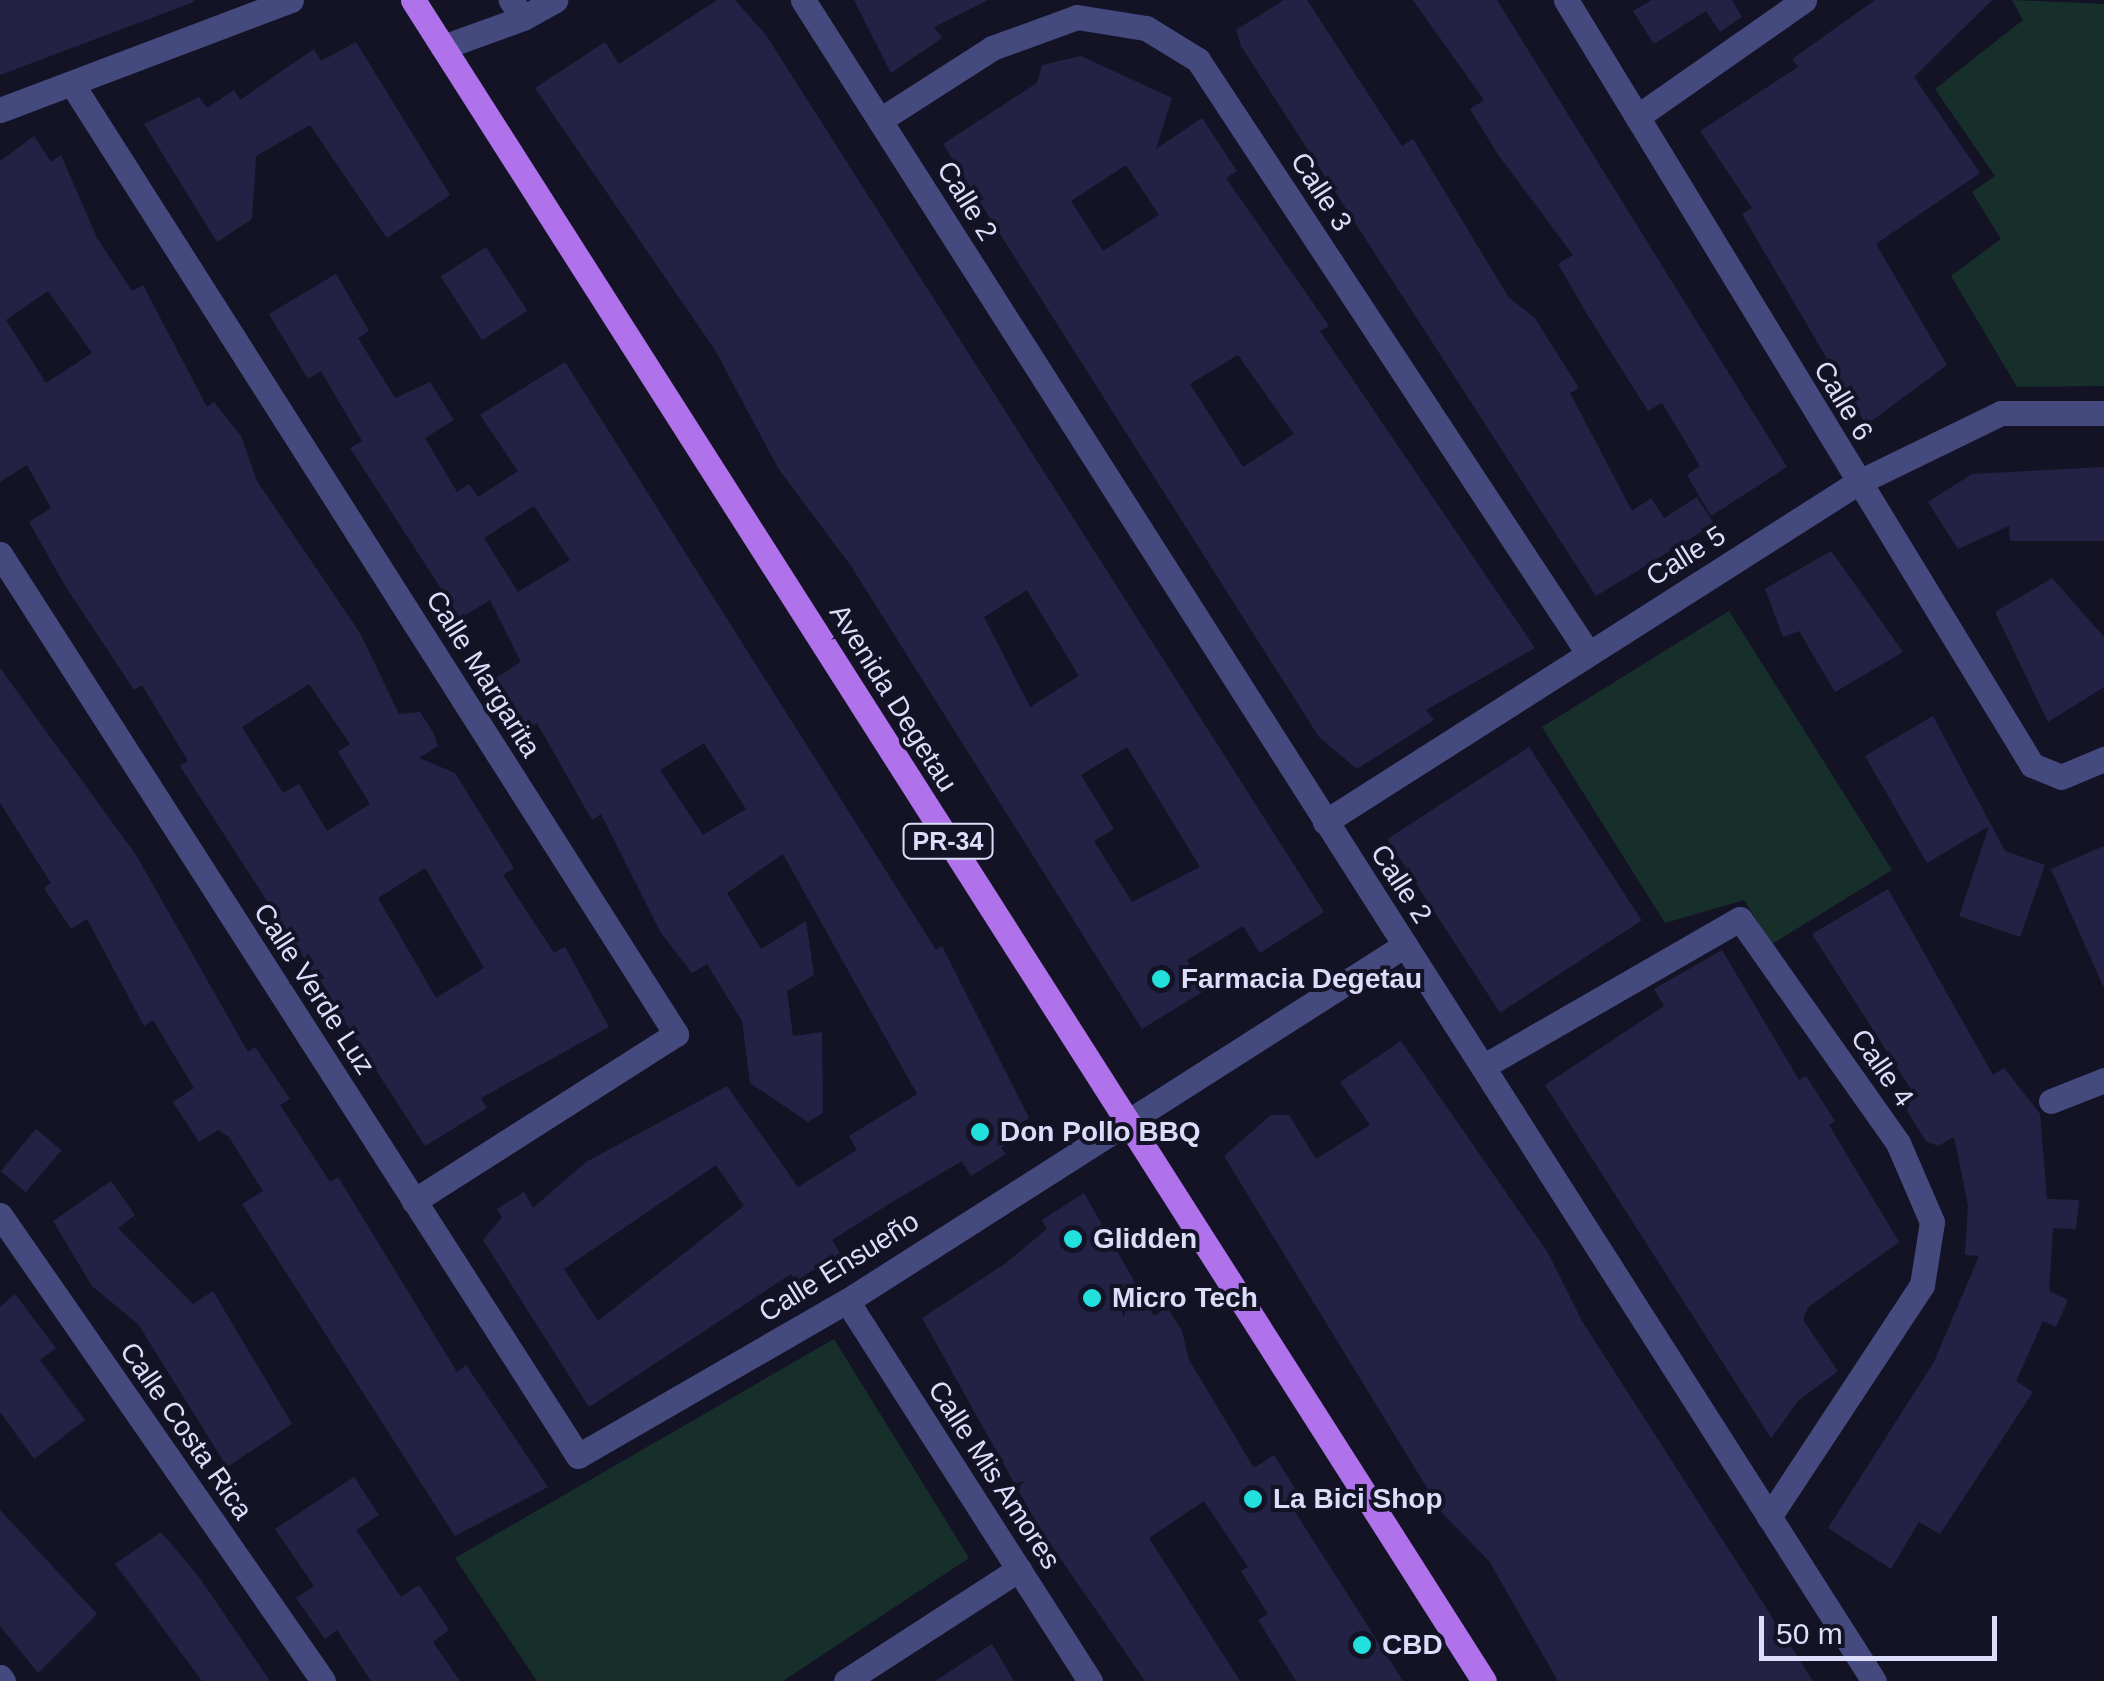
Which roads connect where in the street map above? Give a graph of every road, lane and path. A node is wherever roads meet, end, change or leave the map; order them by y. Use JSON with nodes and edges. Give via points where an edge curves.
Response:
{"nodes":[{"id":1,"x":291,"y":0,"type":"edge"},
{"id":2,"x":412,"y":0,"type":"edge"},
{"id":3,"x":555,"y":0,"type":"edge"},
{"id":4,"x":803,"y":0,"type":"edge"},
{"id":5,"x":1566,"y":0,"type":"edge"},
{"id":6,"x":1804,"y":0,"type":"edge"},
{"id":7,"x":517,"y":9,"type":"edge"},
{"id":8,"x":442,"y":47,"type":"junction"},
{"id":9,"x":72,"y":84,"type":"junction"},
{"id":10,"x":0,"y":110,"type":"edge"},
{"id":11,"x":1638,"y":118,"type":"junction"},
{"id":12,"x":880,"y":120,"type":"junction"},
{"id":13,"x":2104,"y":413,"type":"edge"},
{"id":14,"x":1857,"y":482,"type":"junction"},
{"id":15,"x":0,"y":554,"type":"edge"},
{"id":16,"x":1588,"y":653,"type":"junction"},
{"id":17,"x":2104,"y":759,"type":"edge"},
{"id":18,"x":1325,"y":822,"type":"junction"},
{"id":19,"x":1404,"y":945,"type":"junction"},
{"id":20,"x":1484,"y":1066,"type":"junction"},
{"id":21,"x":2104,"y":1080,"type":"edge"},
{"id":22,"x":2051,"y":1102,"type":"dead end"},
{"id":23,"x":1126,"y":1120,"type":"junction"},
{"id":24,"x":414,"y":1202,"type":"junction"},
{"id":25,"x":0,"y":1215,"type":"edge"},
{"id":26,"x":847,"y":1301,"type":"junction"},
{"id":27,"x":578,"y":1456,"type":"joint"},
{"id":28,"x":1769,"y":1517,"type":"junction"},
{"id":29,"x":1020,"y":1569,"type":"junction"},
{"id":30,"x":323,"y":1681,"type":"edge"},
{"id":31,"x":846,"y":1681,"type":"edge"},
{"id":32,"x":1090,"y":1681,"type":"edge"},
{"id":33,"x":1484,"y":1681,"type":"edge"},
{"id":34,"x":1874,"y":1681,"type":"edge"}],
"edges":[{"from":1,"to":9,"type":"street"},
{"from":2,"to":8,"type":"main road","name":"Avenida Degetau","number":"PR-34"},
{"from":3,"to":7,"type":"street"},
{"from":4,"to":12,"type":"street","name":"Calle 2"},
{"from":5,"to":11,"type":"street","name":"Calle 6"},
{"from":6,"to":11,"type":"street"},
{"from":7,"to":8,"type":"street"},
{"from":8,"to":23,"type":"main road","name":"Avenida Degetau","number":"PR-34"},
{"from":9,"to":10,"type":"street"},
{"from":9,"to":24,"type":"street","name":"Calle Margarita","via":[[676,1034]]},
{"from":11,"to":14,"type":"street","name":"Calle 6"},
{"from":12,"to":16,"type":"street","name":"Calle 3","via":[[992,48],[1077,17],[1146,28],[1198,60]]},
{"from":12,"to":18,"type":"street","name":"Calle 2"},
{"from":13,"to":14,"type":"street","name":"Calle 5","via":[[2001,413]]},
{"from":14,"to":16,"type":"street","name":"Calle 5"},
{"from":14,"to":17,"type":"street","name":"Calle 6","via":[[2032,765],[2061,777]]},
{"from":15,"to":24,"type":"street","name":"Calle Verde Luz"},
{"from":16,"to":18,"type":"street","name":"Calle 5"},
{"from":18,"to":19,"type":"street","name":"Calle 2"},
{"from":19,"to":20,"type":"street","name":"Calle 2"},
{"from":19,"to":23,"type":"street","name":"Calle Ensueño"},
{"from":20,"to":28,"type":"street","name":"Calle 2"},
{"from":20,"to":28,"type":"street","name":"Calle 4","via":[[1740,919],[1898,1143],[1932,1222],[1922,1286]]},
{"from":21,"to":22,"type":"street"},
{"from":23,"to":26,"type":"street","name":"Calle Ensueño"},
{"from":23,"to":33,"type":"main road","name":"Avenida Degetau","number":"PR-34"},
{"from":24,"to":27,"type":"street","name":"Calle Verde Luz"},
{"from":25,"to":30,"type":"street","name":"Calle Costa Rica"},
{"from":26,"to":27,"type":"street","name":"Calle Ensueño"},
{"from":26,"to":29,"type":"street","name":"Calle Mis Amores"},
{"from":28,"to":34,"type":"street","name":"Calle 2"},
{"from":29,"to":31,"type":"street"},
{"from":29,"to":32,"type":"street","name":"Calle Mis Amores"}]}
